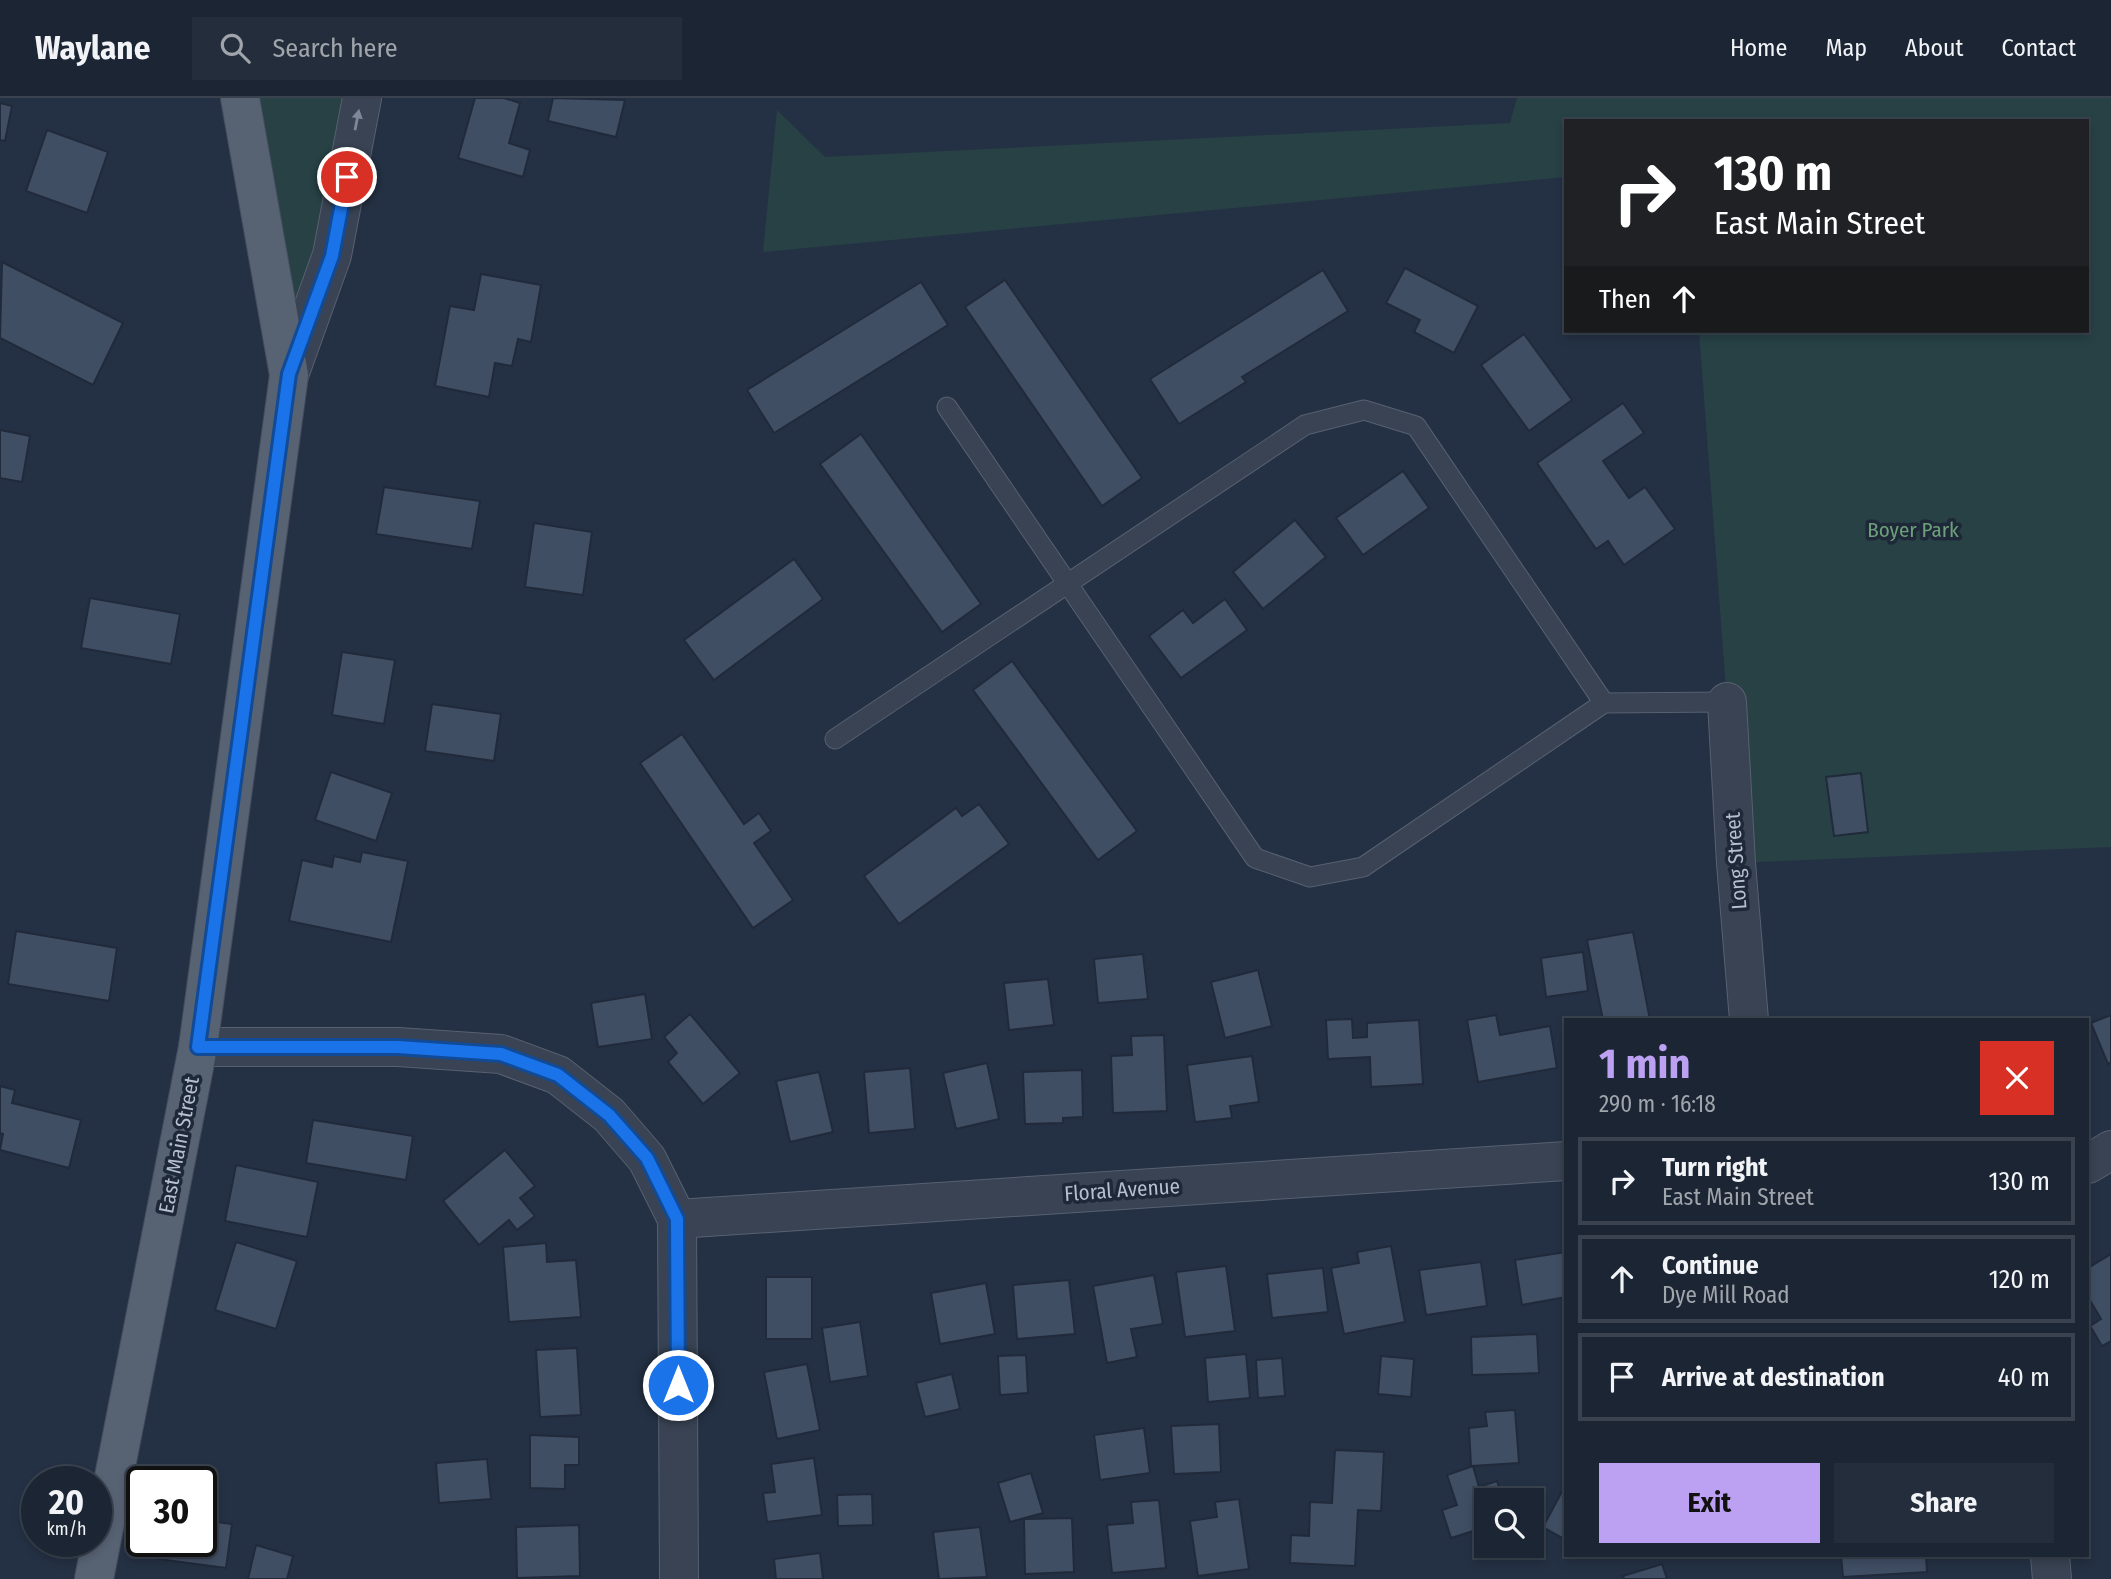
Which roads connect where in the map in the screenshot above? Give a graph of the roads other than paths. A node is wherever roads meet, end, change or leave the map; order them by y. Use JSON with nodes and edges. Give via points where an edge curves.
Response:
{"nodes":[{"id":1,"x":240,"y":98,"type":"edge"},
{"id":2,"x":362,"y":98,"type":"edge"},
{"id":3,"x":289,"y":374,"type":"junction"},
{"id":4,"x":947,"y":407,"type":"dead end"},
{"id":5,"x":1068,"y":583,"type":"junction"},
{"id":6,"x":1604,"y":702,"type":"junction"},
{"id":7,"x":1727,"y":702,"type":"joint"},
{"id":8,"x":835,"y":739,"type":"dead end"},
{"id":9,"x":1749,"y":1018,"type":"edge"},
{"id":10,"x":198,"y":1047,"type":"junction"},
{"id":11,"x":2111,"y":1150,"type":"edge"},
{"id":12,"x":1564,"y":1161,"type":"edge"},
{"id":13,"x":2089,"y":1163,"type":"edge"},
{"id":14,"x":677,"y":1219,"type":"junction"},
{"id":15,"x":2050,"y":1557,"type":"edge"},
{"id":16,"x":94,"y":1579,"type":"edge"},
{"id":17,"x":679,"y":1579,"type":"edge"},
{"id":18,"x":2052,"y":1579,"type":"edge"}],
"edges":[{"from":1,"to":3,"type":"main road","name":"East Main Street"},
{"from":3,"to":2,"type":"street","one_way":true,"via":[[332,256]]},
{"from":3,"to":10,"type":"main road","name":"East Main Street"},
{"from":4,"to":5,"type":"lane"},
{"from":5,"to":6,"type":"lane","via":[[1306,425],[1364,410],[1416,426]]},
{"from":5,"to":6,"type":"lane","via":[[1255,858],[1310,877],[1363,867]]},
{"from":5,"to":8,"type":"lane"},
{"from":6,"to":7,"type":"lane"},
{"from":7,"to":9,"type":"street","name":"Long Street"},
{"from":10,"to":14,"type":"street","via":[[398,1047],[501,1054],[558,1075],[609,1115],[647,1158]]},
{"from":10,"to":16,"type":"main road","name":"East Main Street"},
{"from":11,"to":13,"type":"street"},
{"from":12,"to":14,"type":"street","name":"Floral Avenue"},
{"from":14,"to":17,"type":"street"},
{"from":15,"to":18,"type":"street"}]}
